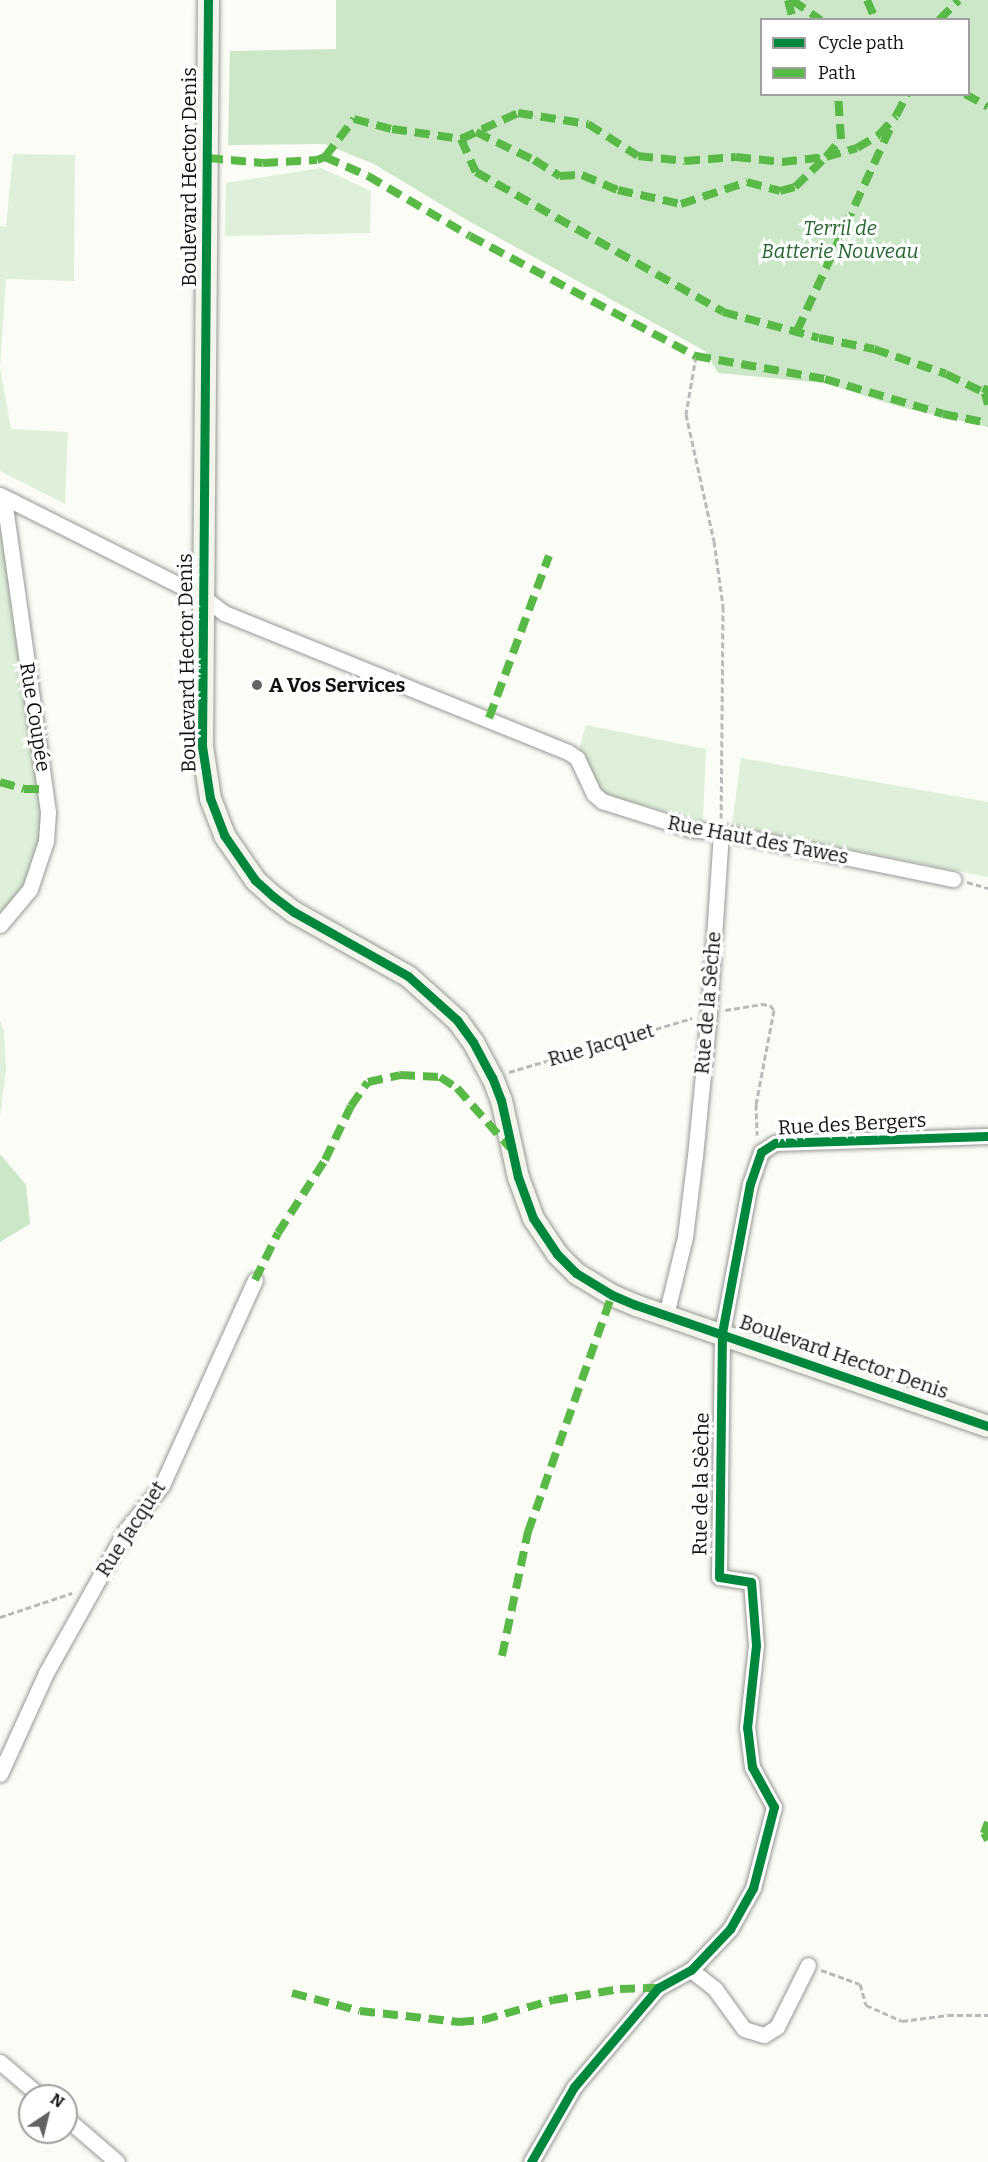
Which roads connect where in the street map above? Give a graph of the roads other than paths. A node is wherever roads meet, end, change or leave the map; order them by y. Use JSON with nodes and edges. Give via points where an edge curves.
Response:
{"nodes":[{"id":1,"x":208,"y":0,"type":"edge"},
{"id":2,"x":2,"y":496,"type":"edge"},
{"id":3,"x":203,"y":597,"type":"junction"},
{"id":4,"x":721,"y":832,"type":"junction"},
{"id":5,"x":953,"y":879,"type":"road end"},
{"id":6,"x":0,"y":925,"type":"edge"},
{"id":7,"x":988,"y":1136,"type":"edge"},
{"id":8,"x":255,"y":1280,"type":"dead end"},
{"id":9,"x":666,"y":1315,"type":"junction"},
{"id":10,"x":722,"y":1334,"type":"junction"},
{"id":11,"x":988,"y":1426,"type":"edge"},
{"id":12,"x":0,"y":1774,"type":"edge"},
{"id":13,"x":808,"y":1965,"type":"road end"},
{"id":14,"x":691,"y":1970,"type":"junction"},
{"id":15,"x":0,"y":2062,"type":"edge"},
{"id":16,"x":26,"y":2084,"type":"edge"},
{"id":17,"x":78,"y":2128,"type":"edge"},
{"id":18,"x":117,"y":2162,"type":"edge"},
{"id":19,"x":531,"y":2162,"type":"edge"}],
"edges":[{"from":1,"to":3,"type":"street","name":"Boulevard Hector Denis"},
{"from":2,"to":3,"type":"street","name":"Rue Haut des Tawes"},
{"from":2,"to":6,"type":"street","name":"Rue Coupée","via":[[48,812],[44,849],[30,889]]},
{"from":3,"to":4,"type":"street","name":"Rue Haut des Tawes","via":[[224,613],[568,752],[577,758],[594,794],[602,801],[690,829]]},
{"from":3,"to":9,"type":"street","name":"Boulevard Hector Denis","via":[[202,746],[206,779],[216,817],[234,851],[255,880],[294,912],[391,965],[427,990],[457,1020],[492,1077],[524,1197],[545,1238],[576,1273],[594,1285]]},
{"from":4,"to":5,"type":"street","name":"Rue Haut des Tawes"},
{"from":4,"to":9,"type":"street","name":"Rue de la Sèche","via":[[709,1013],[685,1237]]},
{"from":7,"to":10,"type":"street","name":"Rue des Bergers","via":[[775,1143],[761,1152],[750,1184]]},
{"from":8,"to":12,"type":"street","name":"Rue Jacquet","via":[[162,1485],[126,1530],[46,1673]]},
{"from":9,"to":10,"type":"street","name":"Boulevard Hector Denis"},
{"from":10,"to":11,"type":"street","name":"Boulevard Hector Denis"},
{"from":10,"to":14,"type":"street","name":"Rue de la Sèche","via":[[718,1576],[752,1582],[756,1645],[747,1728],[752,1767],[774,1808],[753,1888],[730,1929]]},
{"from":13,"to":14,"type":"street","via":[[777,2027],[764,2035],[744,2029],[715,1989]]},
{"from":14,"to":19,"type":"street","name":"Rue de la Sèche","via":[[658,1988],[574,2087]]},
{"from":15,"to":16,"type":"street"},
{"from":17,"to":18,"type":"street"}]}
